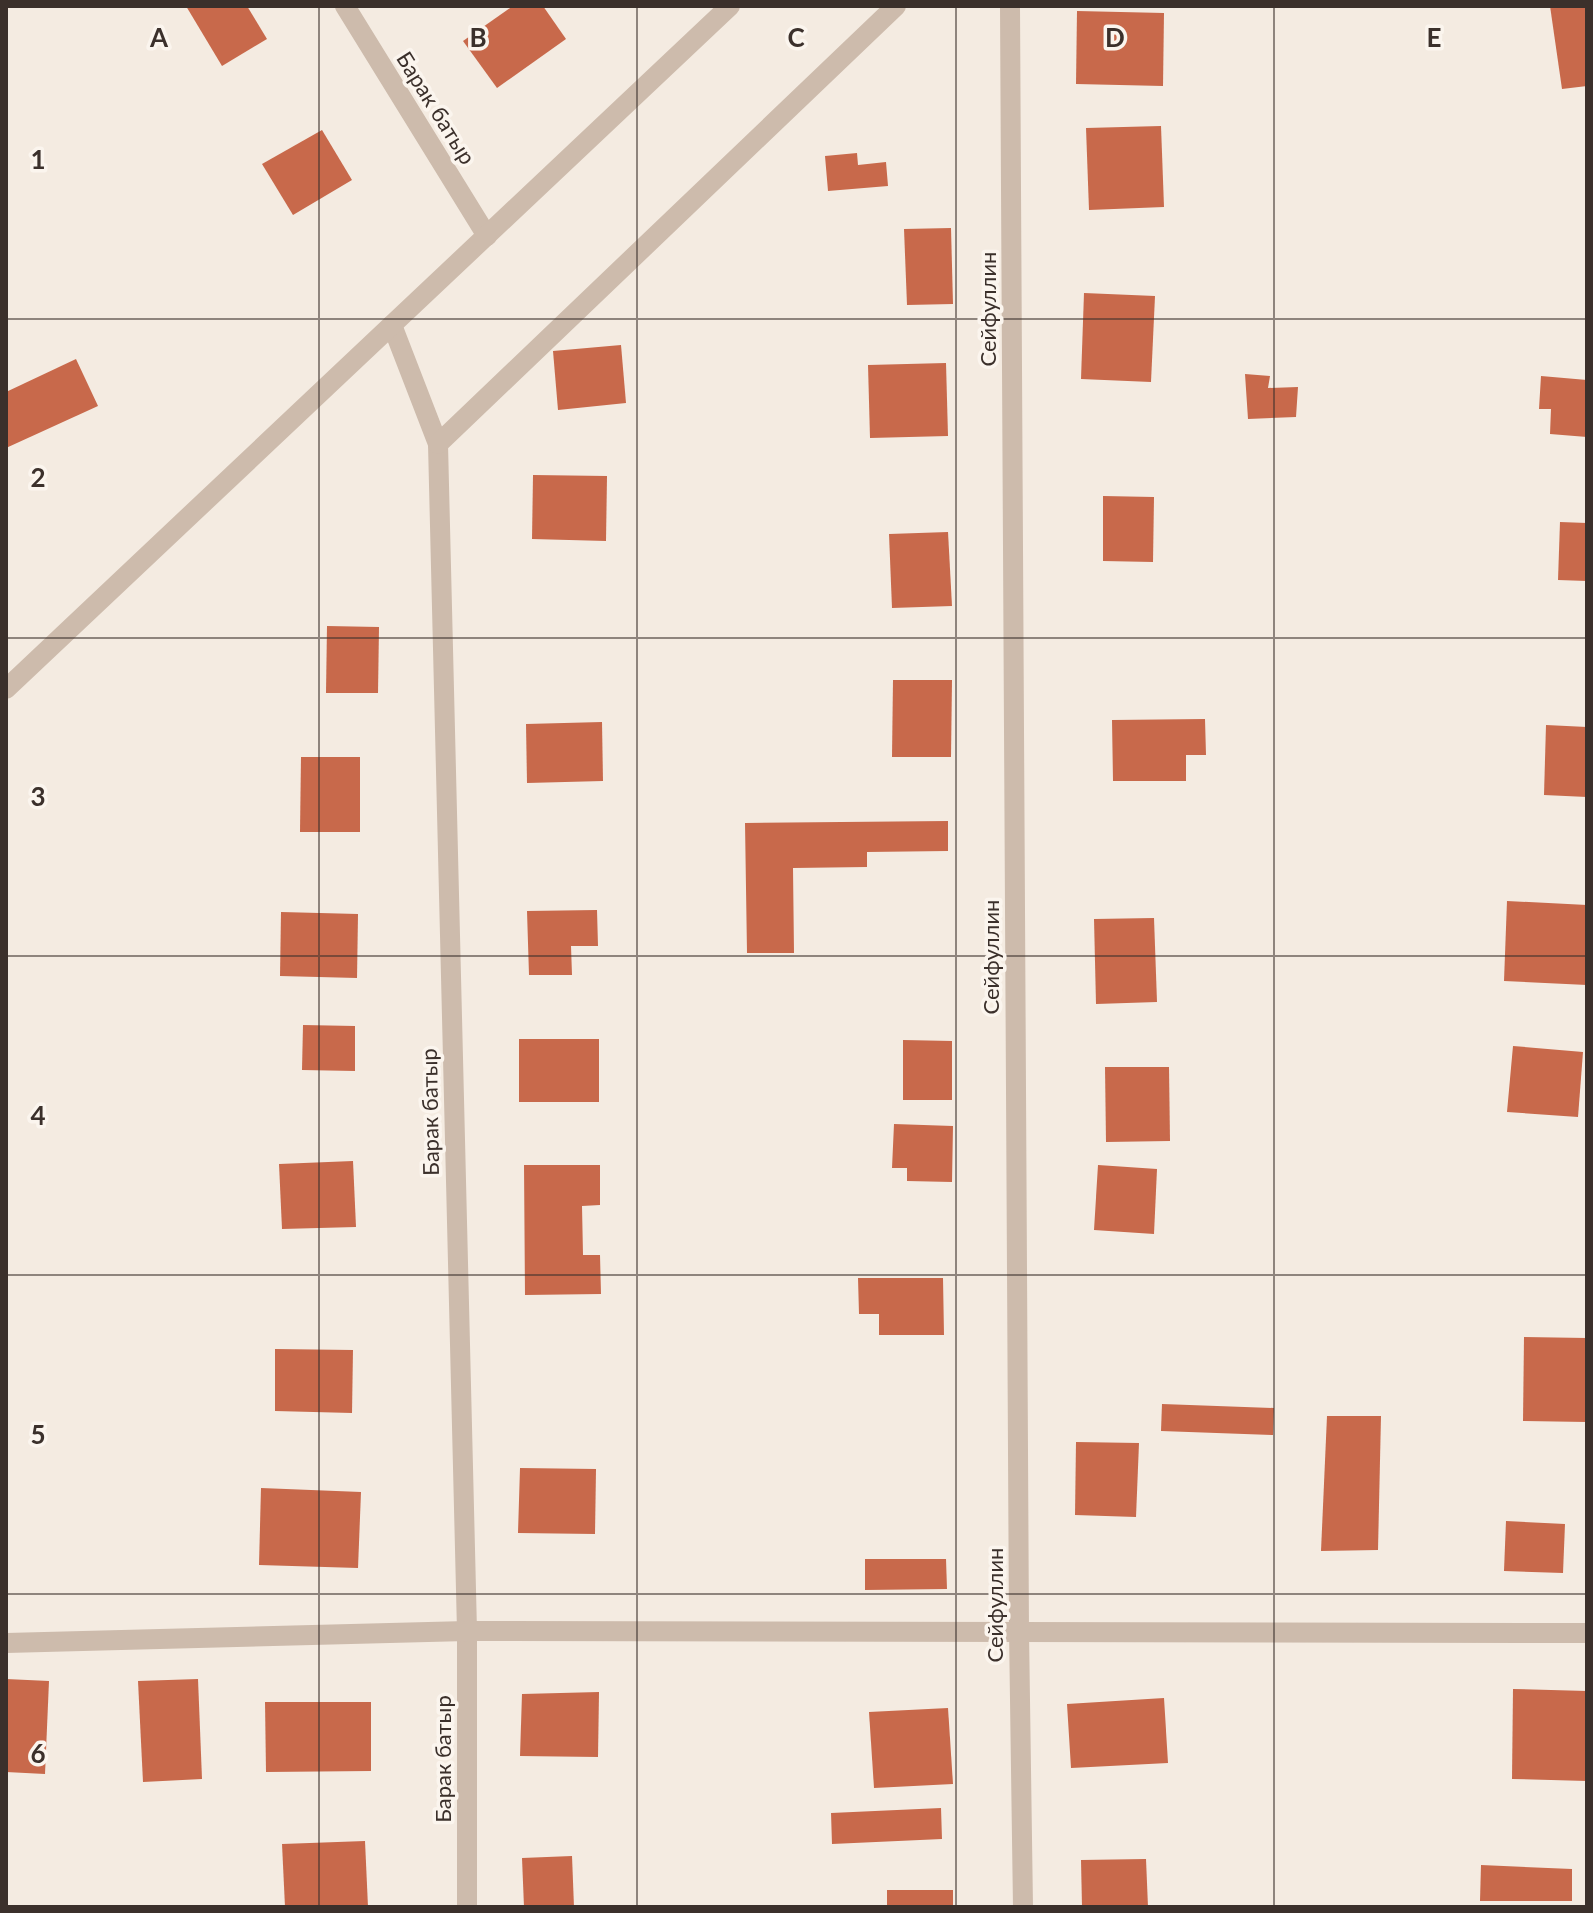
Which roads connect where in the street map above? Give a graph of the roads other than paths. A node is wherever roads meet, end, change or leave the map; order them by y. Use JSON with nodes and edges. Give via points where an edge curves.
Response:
{"nodes":[{"id":1,"x":345,"y":6,"type":"edge"},
{"id":2,"x":730,"y":6,"type":"edge"},
{"id":3,"x":896,"y":6,"type":"edge"},
{"id":4,"x":1010,"y":6,"type":"edge"},
{"id":5,"x":487,"y":236,"type":"junction"},
{"id":6,"x":392,"y":325,"type":"junction"},
{"id":7,"x":438,"y":444,"type":"junction"},
{"id":8,"x":6,"y":689,"type":"edge"},
{"id":9,"x":467,"y":1631,"type":"junction"},
{"id":10,"x":1019,"y":1631,"type":"junction"},
{"id":11,"x":1587,"y":1633,"type":"edge"},
{"id":12,"x":6,"y":1643,"type":"edge"},
{"id":13,"x":467,"y":1907,"type":"edge"},
{"id":14,"x":1023,"y":1907,"type":"edge"}],
"edges":[{"from":1,"to":5,"type":"street","name":"Барак батыр"},
{"from":2,"to":5,"type":"street"},
{"from":3,"to":7,"type":"street"},
{"from":4,"to":10,"type":"street","name":"Сейфуллин"},
{"from":5,"to":6,"type":"street"},
{"from":6,"to":7,"type":"street","name":"Барак батыр"},
{"from":6,"to":8,"type":"street"},
{"from":7,"to":9,"type":"street","name":"Барак батыр"},
{"from":9,"to":10,"type":"street"},
{"from":9,"to":12,"type":"street"},
{"from":9,"to":13,"type":"street","name":"Барак батыр"},
{"from":10,"to":11,"type":"street"},
{"from":10,"to":14,"type":"street","name":"Сейфуллин"}]}
